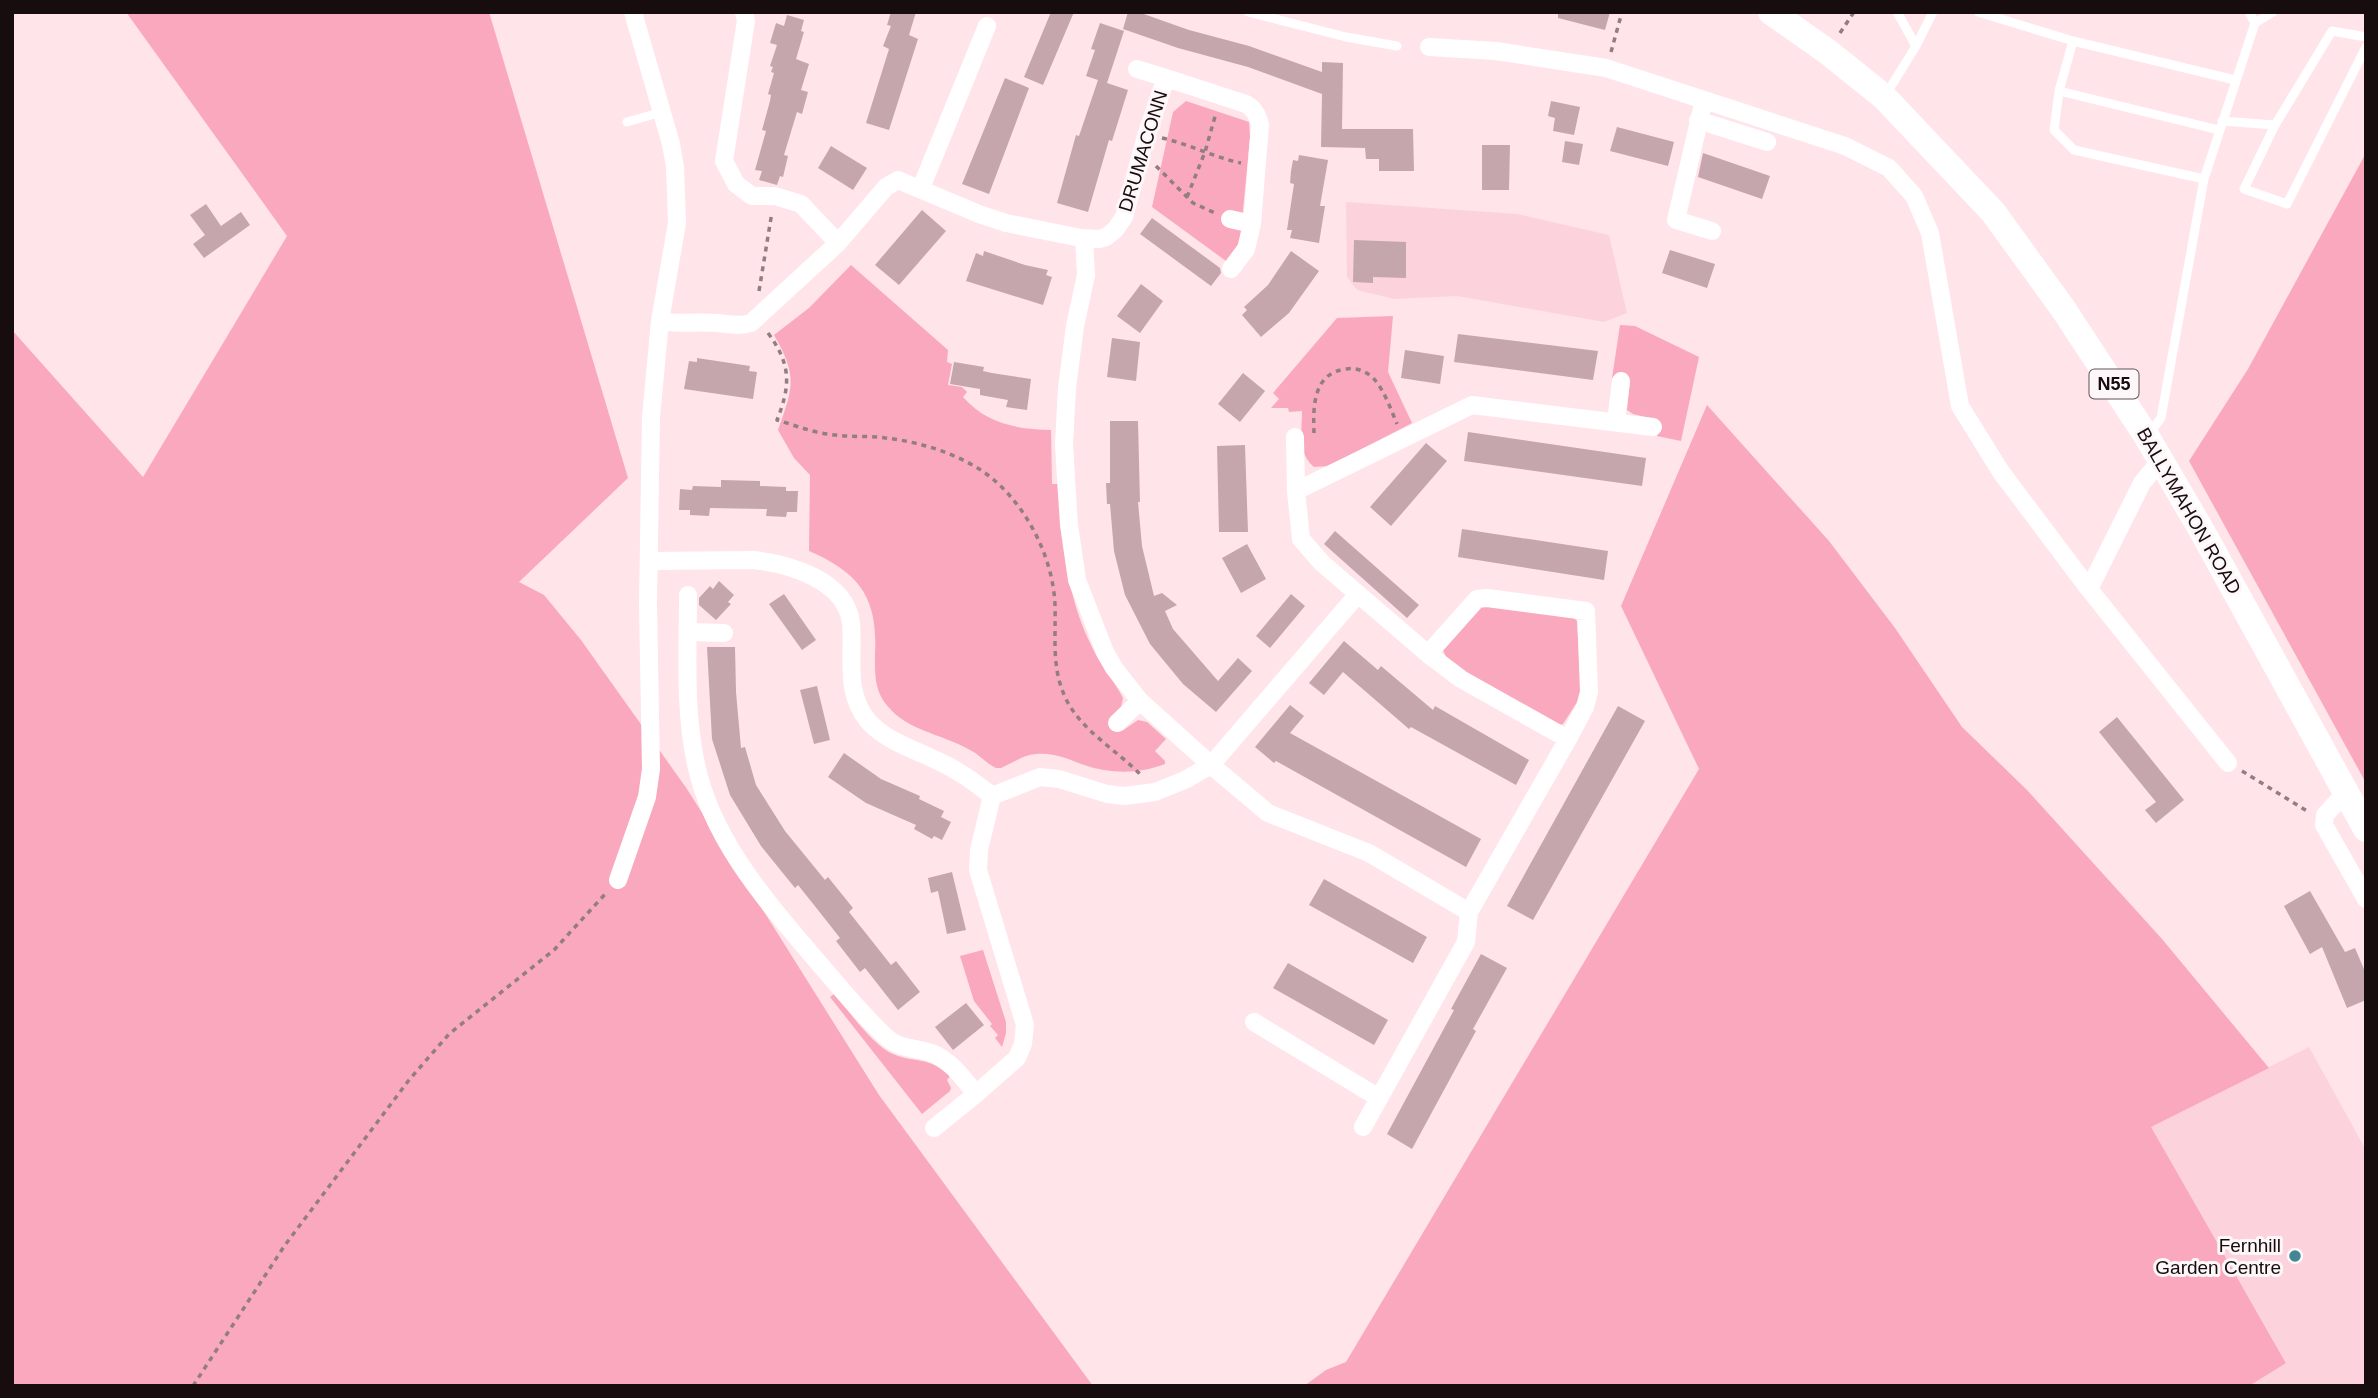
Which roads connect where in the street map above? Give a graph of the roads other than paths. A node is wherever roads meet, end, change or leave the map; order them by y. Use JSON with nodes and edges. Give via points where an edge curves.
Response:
{"nodes":[{"id":1,"x":633,"y":12,"type":"edge"},
{"id":2,"x":744,"y":12,"type":"edge"},
{"id":3,"x":1248,"y":12,"type":"edge"},
{"id":4,"x":1771,"y":12,"type":"edge"},
{"id":5,"x":1897,"y":12,"type":"edge"},
{"id":6,"x":1933,"y":12,"type":"edge"},
{"id":7,"x":1978,"y":12,"type":"edge"},
{"id":8,"x":2249,"y":12,"type":"edge"},
{"id":9,"x":2273,"y":12,"type":"edge"},
{"id":10,"x":2255,"y":23,"type":"junction"},
{"id":11,"x":987,"y":26,"type":"dead end"},
{"id":12,"x":2366,"y":37,"type":"edge"},
{"id":13,"x":2073,"y":41,"type":"junction"},
{"id":14,"x":1397,"y":46,"type":"dead end"},
{"id":15,"x":1916,"y":46,"type":"junction"},
{"id":16,"x":1429,"y":47,"type":"dead end"},
{"id":17,"x":2366,"y":47,"type":"edge"},
{"id":18,"x":1137,"y":69,"type":"dead end"},
{"id":19,"x":1166,"y":78,"type":"junction"},
{"id":20,"x":2235,"y":80,"type":"junction"},
{"id":21,"x":2059,"y":91,"type":"junction"},
{"id":22,"x":1884,"y":97,"type":"junction"},
{"id":23,"x":1704,"y":100,"type":"junction"},
{"id":24,"x":663,"y":112,"type":"junction"},
{"id":25,"x":1698,"y":120,"type":"junction"},
{"id":26,"x":627,"y":122,"type":"dead end"},
{"id":27,"x":2275,"y":125,"type":"junction"},
{"id":28,"x":2221,"y":126,"type":"junction"},
{"id":29,"x":1767,"y":142,"type":"dead end"},
{"id":30,"x":2204,"y":179,"type":"junction"},
{"id":31,"x":920,"y":188,"type":"junction"},
{"id":32,"x":1230,"y":219,"type":"road end"},
{"id":33,"x":1252,"y":224,"type":"junction"},
{"id":34,"x":1712,"y":231,"type":"dead end"},
{"id":35,"x":1084,"y":238,"type":"junction"},
{"id":36,"x":838,"y":243,"type":"junction"},
{"id":37,"x":1231,"y":269,"type":"dead end"},
{"id":38,"x":660,"y":321,"type":"junction"},
{"id":39,"x":1621,"y":381,"type":"dead end"},
{"id":40,"x":1616,"y":421,"type":"junction"},
{"id":41,"x":1653,"y":426,"type":"dead end"},
{"id":42,"x":1295,"y":437,"type":"dead end"},
{"id":43,"x":2154,"y":448,"type":"junction"},
{"id":44,"x":1296,"y":491,"type":"junction"},
{"id":45,"x":649,"y":561,"type":"junction"},
{"id":46,"x":2090,"y":589,"type":"junction"},
{"id":47,"x":1358,"y":594,"type":"junction"},
{"id":48,"x":688,"y":595,"type":"dead end"},
{"id":49,"x":688,"y":632,"type":"junction"},
{"id":50,"x":724,"y":633,"type":"dead end"},
{"id":51,"x":1428,"y":654,"type":"junction"},
{"id":52,"x":1140,"y":701,"type":"junction"},
{"id":53,"x":1117,"y":723,"type":"dead end"},
{"id":54,"x":1568,"y":739,"type":"junction"},
{"id":55,"x":2228,"y":763,"type":"road end"},
{"id":56,"x":1210,"y":765,"type":"junction"},
{"id":57,"x":2346,"y":792,"type":"junction"},
{"id":58,"x":992,"y":796,"type":"junction"},
{"id":59,"x":2366,"y":829,"type":"edge"},
{"id":60,"x":618,"y":880,"type":"road end"},
{"id":61,"x":2366,"y":899,"type":"edge"},
{"id":62,"x":1469,"y":912,"type":"junction"},
{"id":63,"x":1254,"y":1022,"type":"dead end"},
{"id":64,"x":976,"y":1094,"type":"junction"},
{"id":65,"x":1379,"y":1098,"type":"junction"},
{"id":66,"x":1363,"y":1127,"type":"dead end"},
{"id":67,"x":934,"y":1128,"type":"dead end"}],
"edges":[{"from":1,"to":24,"type":"street"},
{"from":2,"to":36,"type":"street","via":[[724,161],[736,184],[752,195],[801,204]]},
{"from":3,"to":14,"type":"lane"},
{"from":4,"to":22,"type":"main road","name":"BALLYMAHON ROAD","number":"N55"},
{"from":5,"to":15,"type":"lane"},
{"from":6,"to":15,"type":"lane"},
{"from":7,"to":13,"type":"lane"},
{"from":8,"to":10,"type":"lane"},
{"from":9,"to":10,"type":"lane"},
{"from":10,"to":20,"type":"lane"},
{"from":11,"to":31,"type":"street"},
{"from":12,"to":27,"type":"lane","via":[[2332,31]]},
{"from":13,"to":20,"type":"lane"},
{"from":13,"to":21,"type":"lane"},
{"from":15,"to":22,"type":"lane"},
{"from":16,"to":23,"type":"street","via":[[1496,51],[1606,68]]},
{"from":17,"to":27,"type":"lane","via":[[2287,204],[2244,188]]},
{"from":18,"to":19,"type":"street","name":"DRUMACONN"},
{"from":19,"to":33,"type":"street","name":"DRUMACONN","via":[[1251,106],[1258,117]]},
{"from":19,"to":35,"type":"street","name":"DRUMACONN","via":[[1124,217],[1106,237]]},
{"from":20,"to":28,"type":"lane"},
{"from":21,"to":28,"type":"lane"},
{"from":21,"to":30,"type":"lane","via":[[2054,130],[2074,150]]},
{"from":22,"to":43,"type":"main road","name":"BALLYMAHON ROAD","number":"N55","via":[[1993,212],[2071,320]]},
{"from":23,"to":25,"type":"street"},
{"from":23,"to":46,"type":"street","via":[[1872,158],[1889,168],[1914,196],[1930,233],[1960,406],[2001,472]]},
{"from":24,"to":26,"type":"lane"},
{"from":24,"to":38,"type":"street","via":[[675,167],[677,223]]},
{"from":25,"to":29,"type":"street"},
{"from":25,"to":34,"type":"street","via":[[1676,220]]},
{"from":27,"to":28,"type":"lane"},
{"from":28,"to":30,"type":"lane"},
{"from":30,"to":43,"type":"lane"},
{"from":31,"to":35,"type":"street","name":"DRUMACONN","via":[[988,217]]},
{"from":31,"to":36,"type":"street","name":"DRUMACONN","via":[[894,181]]},
{"from":32,"to":33,"type":"street"},
{"from":33,"to":37,"type":"street","name":"DRUMACONN","via":[[1246,249]]},
{"from":35,"to":52,"type":"street","via":[[1087,275],[1065,407],[1069,525],[1077,580],[1097,635],[1114,668]]},
{"from":36,"to":38,"type":"street","name":"DRUMACONN","via":[[751,323],[676,325]]},
{"from":38,"to":45,"type":"street","via":[[651,417]]},
{"from":39,"to":40,"type":"street"},
{"from":40,"to":41,"type":"street"},
{"from":40,"to":44,"type":"street","via":[[1472,405]]},
{"from":42,"to":44,"type":"street"},
{"from":43,"to":46,"type":"street","via":[[2142,483]]},
{"from":43,"to":57,"type":"main road","name":"BALLYMAHON ROAD","number":"N55"},
{"from":44,"to":47,"type":"street","via":[[1301,539]]},
{"from":45,"to":58,"type":"street","via":[[753,560],[784,564],[821,583],[839,598],[849,615],[851,681],[856,703],[868,721],[885,736],[966,776]]},
{"from":45,"to":60,"type":"street","via":[[651,769],[647,797]]},
{"from":46,"to":55,"type":"street"},
{"from":47,"to":51,"type":"street"},
{"from":47,"to":56,"type":"street"},
{"from":48,"to":49,"type":"street"},
{"from":49,"to":50,"type":"street"},
{"from":49,"to":64,"type":"street","via":[[692,747],[703,793],[726,842],[791,930],[872,1024],[898,1046],[945,1059]]},
{"from":51,"to":54,"type":"street","via":[[1461,679]]},
{"from":51,"to":54,"type":"street","via":[[1477,600],[1594,611],[1589,692]]},
{"from":52,"to":53,"type":"street"},
{"from":52,"to":56,"type":"street"},
{"from":54,"to":62,"type":"street"},
{"from":56,"to":58,"type":"street","via":[[1173,786],[1139,795],[1107,794],[1047,776]]},
{"from":56,"to":62,"type":"street","via":[[1268,813],[1369,853]]},
{"from":57,"to":59,"type":"main road","name":"BALLYMAHON ROAD","number":"N55"},
{"from":57,"to":61,"type":"street","via":[[2324,821]]},
{"from":58,"to":64,"type":"street","via":[[978,870],[1025,1034],[1017,1058]]},
{"from":62,"to":65,"type":"street","via":[[1466,942]]},
{"from":63,"to":65,"type":"street"},
{"from":64,"to":67,"type":"street"},
{"from":65,"to":66,"type":"street"}]}
